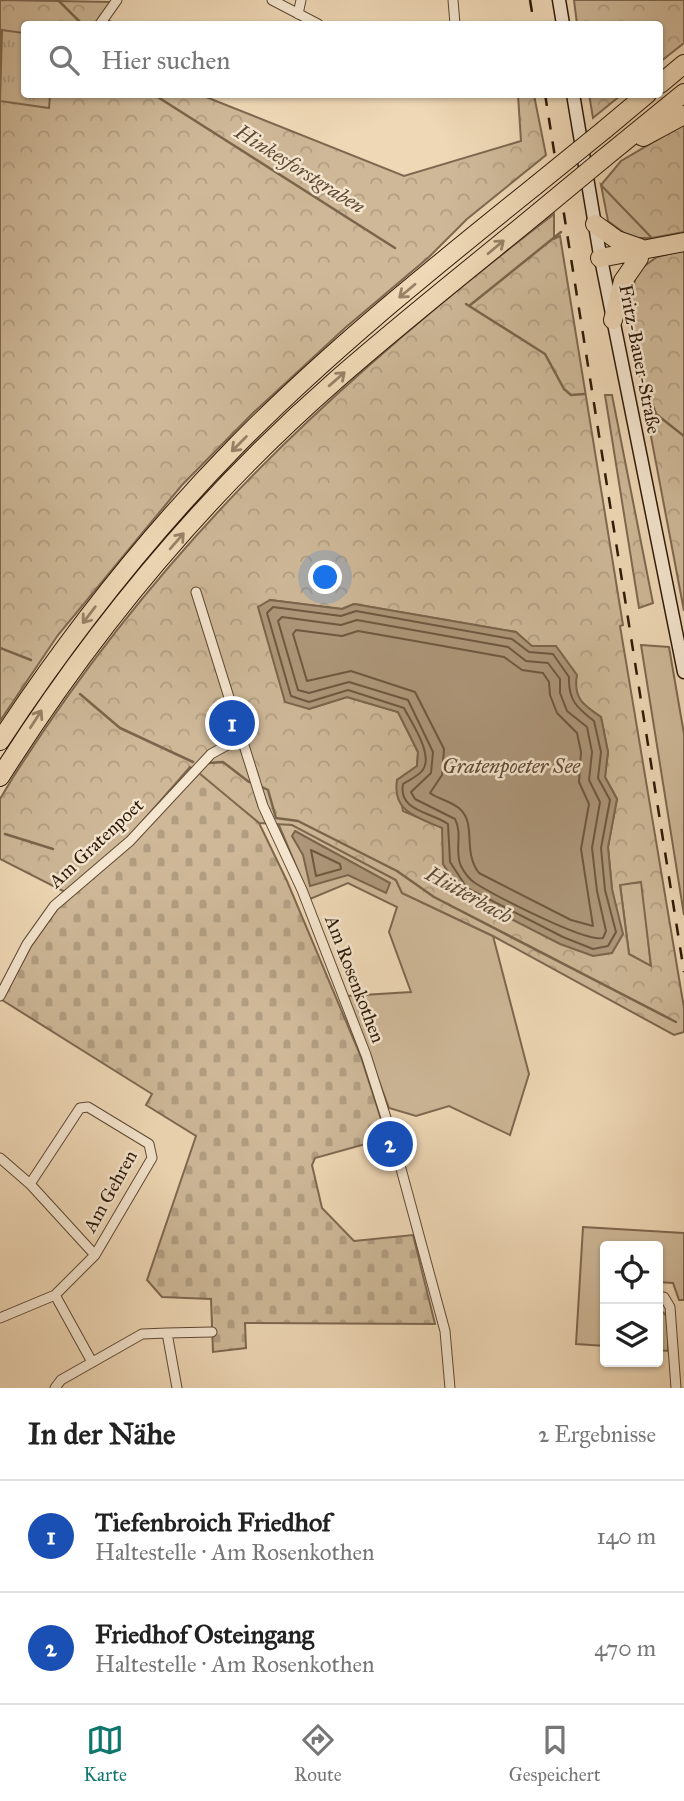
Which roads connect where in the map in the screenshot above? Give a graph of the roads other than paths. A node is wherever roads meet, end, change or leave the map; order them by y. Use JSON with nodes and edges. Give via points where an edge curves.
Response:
{"nodes":[{"id":1,"x":117,"y":0,"type":"edge"},
{"id":2,"x":272,"y":0,"type":"edge"},
{"id":3,"x":301,"y":0,"type":"edge"},
{"id":4,"x":453,"y":0,"type":"edge"},
{"id":5,"x":559,"y":0,"type":"edge"},
{"id":6,"x":298,"y":15,"type":"junction"},
{"id":7,"x":102,"y":21,"type":"edge"},
{"id":8,"x":311,"y":21,"type":"edge"},
{"id":9,"x":455,"y":21,"type":"edge"},
{"id":10,"x":562,"y":21,"type":"edge"},
{"id":11,"x":684,"y":64,"type":"edge"},
{"id":12,"x":663,"y":82,"type":"edge"},
{"id":13,"x":684,"y":93,"type":"edge"},
{"id":14,"x":574,"y":98,"type":"edge"},
{"id":15,"x":642,"y":98,"type":"edge"},
{"id":16,"x":684,"y":115,"type":"edge"},
{"id":17,"x":603,"y":159,"type":"junction"},
{"id":18,"x":595,"y":224,"type":"junction"},
{"id":19,"x":684,"y":242,"type":"edge"},
{"id":20,"x":646,"y":251,"type":"junction"},
{"id":21,"x":601,"y":262,"type":"junction"},
{"id":22,"x":612,"y":320,"type":"junction"},
{"id":23,"x":196,"y":592,"type":"dead end"},
{"id":24,"x":684,"y":672,"type":"edge"},
{"id":25,"x":240,"y":738,"type":"junction"},
{"id":26,"x":0,"y":741,"type":"edge"},
{"id":27,"x":0,"y":777,"type":"edge"},
{"id":28,"x":0,"y":996,"type":"edge"},
{"id":29,"x":0,"y":1158,"type":"edge"},
{"id":30,"x":30,"y":1184,"type":"junction"},
{"id":31,"x":95,"y":1255,"type":"junction"},
{"id":32,"x":55,"y":1294,"type":"junction"},
{"id":33,"x":664,"y":1297,"type":"dead end"},
{"id":34,"x":0,"y":1318,"type":"edge"},
{"id":35,"x":212,"y":1332,"type":"dead end"},
{"id":36,"x":167,"y":1333,"type":"junction"},
{"id":37,"x":92,"y":1362,"type":"junction"},
{"id":38,"x":55,"y":1388,"type":"edge"},
{"id":39,"x":177,"y":1388,"type":"edge"},
{"id":40,"x":450,"y":1388,"type":"edge"},
{"id":41,"x":676,"y":1388,"type":"edge"}],
"edges":[{"from":1,"to":7,"type":"street"},
{"from":2,"to":6,"type":"street"},
{"from":3,"to":6,"type":"street"},
{"from":4,"to":9,"type":"street"},
{"from":5,"to":10,"type":"main road"},
{"from":6,"to":8,"type":"street"},
{"from":11,"to":12,"type":"highway"},
{"from":13,"to":17,"type":"highway"},
{"from":14,"to":18,"type":"main road","name":"Fritz-Bauer-Straße"},
{"from":15,"to":26,"type":"highway","one_way":true,"bridge":true,"via":[[382,312],[236,446],[103,595]]},
{"from":16,"to":17,"type":"highway"},
{"from":27,"to":17,"type":"highway","one_way":true,"bridge":true,"via":[[79,659],[190,527],[333,382]]},
{"from":18,"to":20,"type":"highway","via":[[617,240]]},
{"from":18,"to":21,"type":"main road","name":"Fritz-Bauer-Straße"},
{"from":19,"to":20,"type":"highway"},
{"from":20,"to":21,"type":"highway"},
{"from":20,"to":22,"type":"highway","via":[[623,281]]},
{"from":21,"to":22,"type":"main road","name":"Fritz-Bauer-Straße"},
{"from":22,"to":24,"type":"main road","name":"Fritz-Bauer-Straße"},
{"from":23,"to":25,"type":"street","name":"Am Rosenkothen"},
{"from":25,"to":28,"type":"street","name":"Am Gratenpoet","via":[[211,754],[130,841],[54,906],[27,944]]},
{"from":25,"to":40,"type":"street","name":"Am Rosenkothen","via":[[263,806],[302,890],[361,1042],[391,1132],[446,1331]]},
{"from":29,"to":30,"type":"street"},
{"from":30,"to":31,"type":"street"},
{"from":30,"to":31,"type":"street","name":"Am Gehren","via":[[80,1108],[88,1107],[149,1144],[152,1158]]},
{"from":31,"to":32,"type":"street"},
{"from":32,"to":34,"type":"street"},
{"from":32,"to":37,"type":"street"},
{"from":33,"to":41,"type":"street","via":[[670,1307]]},
{"from":35,"to":36,"type":"street"},
{"from":36,"to":37,"type":"street","via":[[142,1334]]},
{"from":36,"to":39,"type":"street"},
{"from":37,"to":38,"type":"street"}]}
